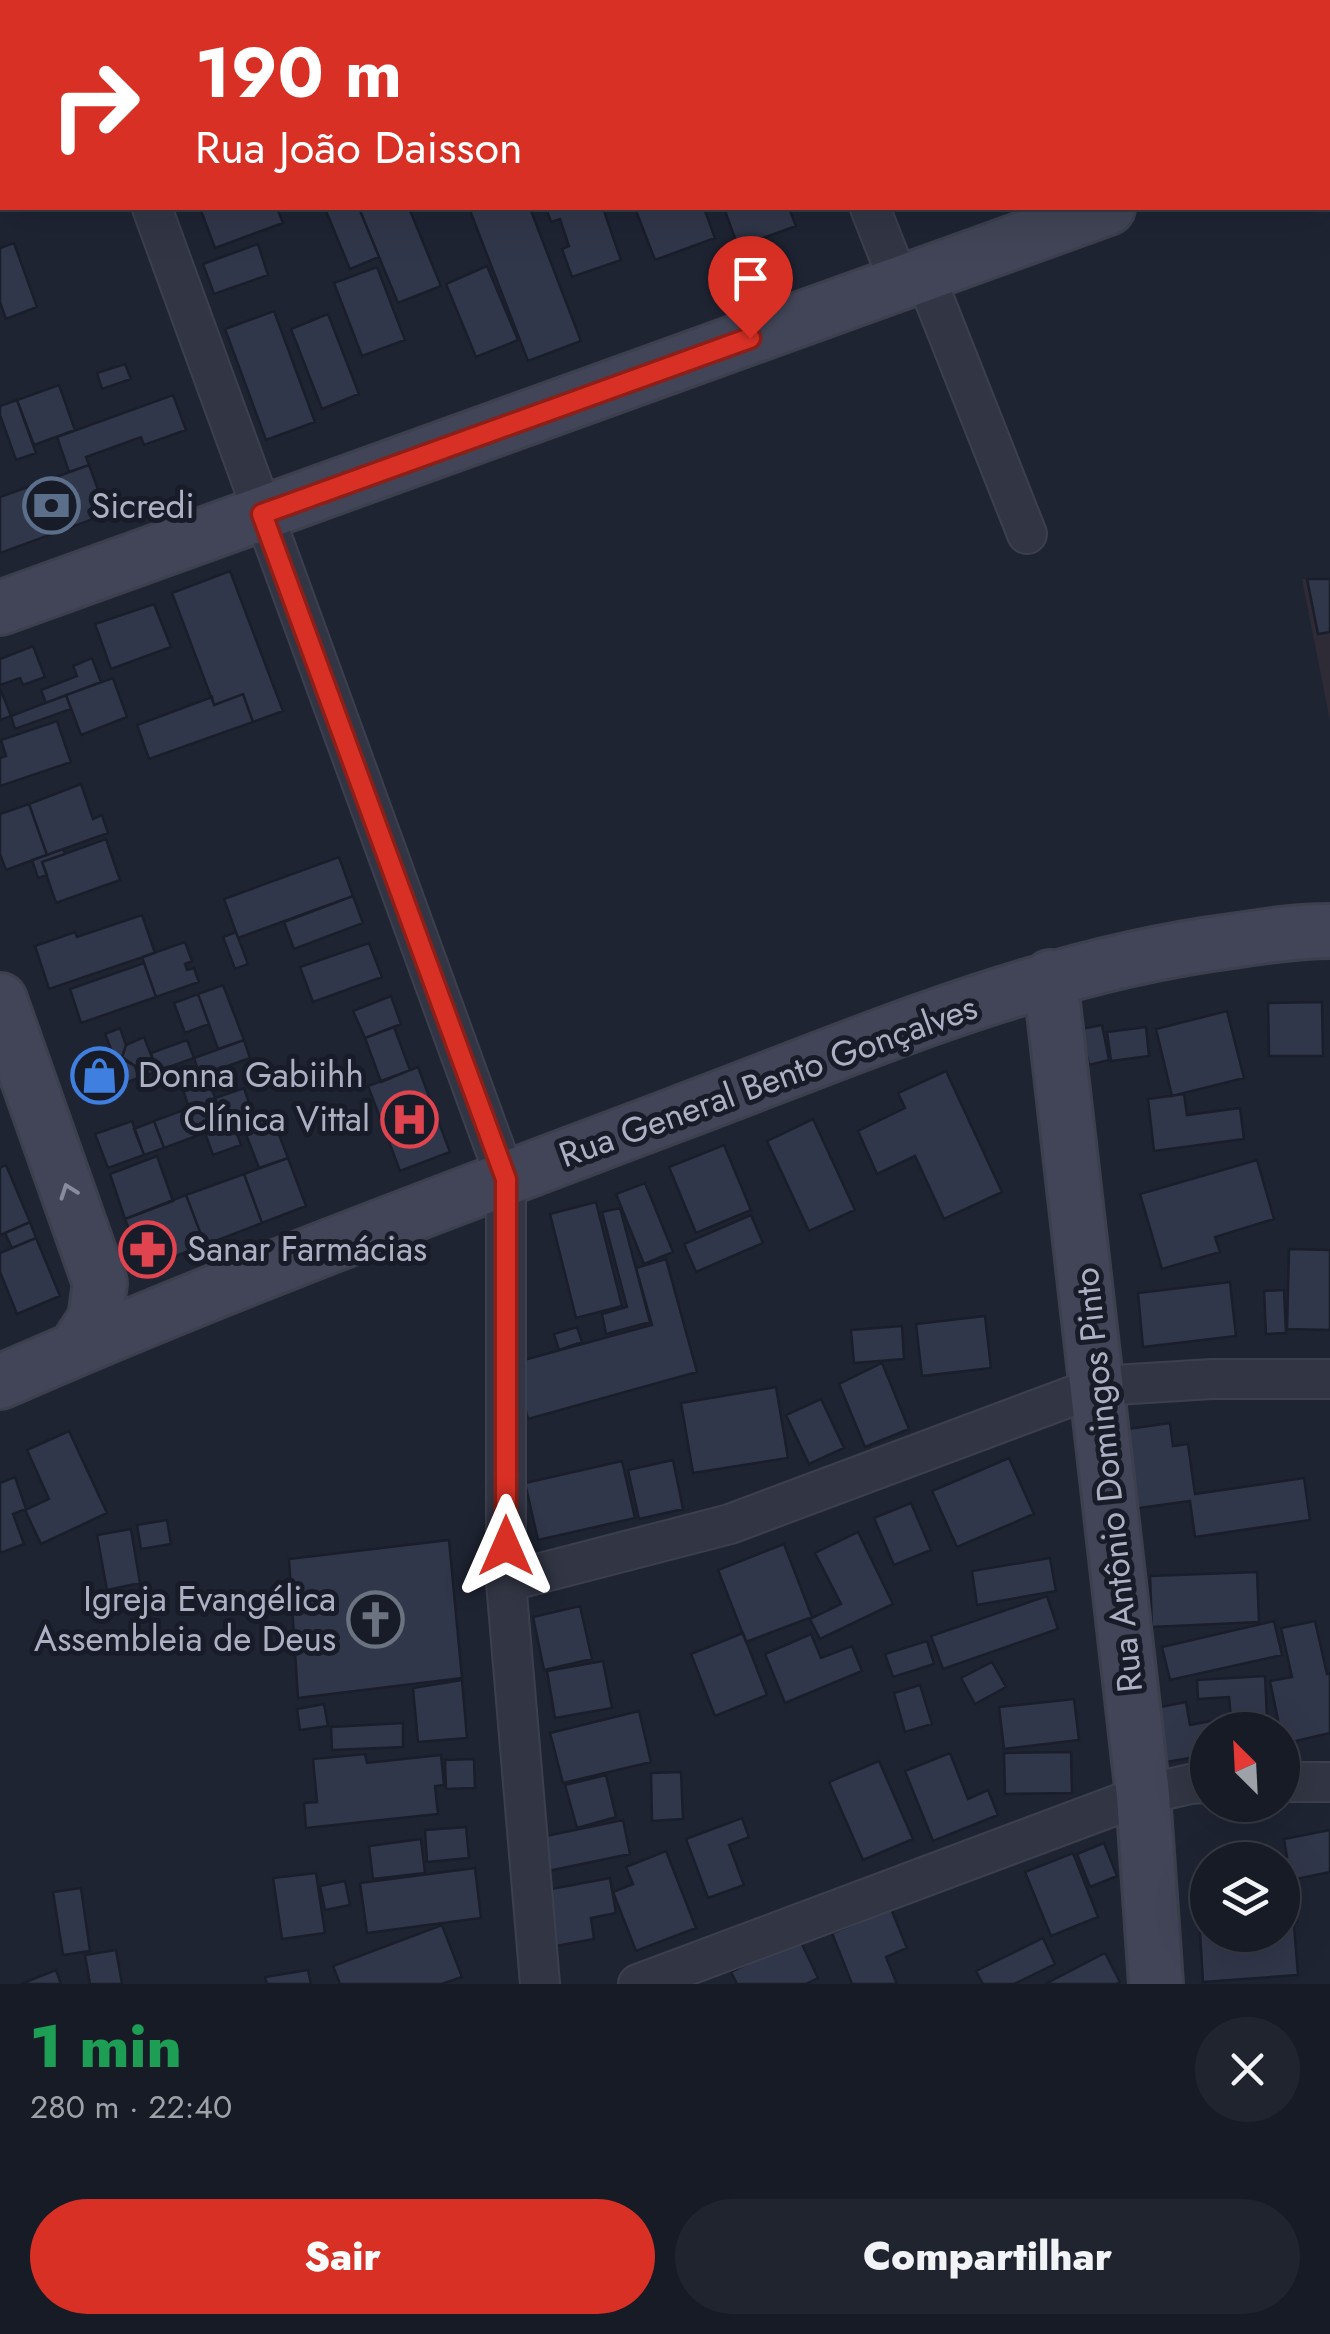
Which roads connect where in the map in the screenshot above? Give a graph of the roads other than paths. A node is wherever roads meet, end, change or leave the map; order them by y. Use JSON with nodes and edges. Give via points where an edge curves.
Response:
{"nodes":[{"id":1,"x":153,"y":210,"type":"edge"},
{"id":2,"x":871,"y":210,"type":"edge"},
{"id":3,"x":1103,"y":210,"type":"edge"},
{"id":4,"x":912,"y":280,"type":"junction"},
{"id":5,"x":262,"y":514,"type":"junction"},
{"id":6,"x":1028,"y":534,"type":"dead end"},
{"id":7,"x":0,"y":608,"type":"edge"},
{"id":8,"x":1330,"y":932,"type":"edge"},
{"id":9,"x":1050,"y":977,"type":"junction"},
{"id":10,"x":0,"y":1000,"type":"edge"},
{"id":11,"x":506,"y":1179,"type":"junction"},
{"id":12,"x":100,"y":1282,"type":"junction"},
{"id":13,"x":158,"y":1314,"type":"junction"},
{"id":14,"x":76,"y":1348,"type":"junction"},
{"id":15,"x":1330,"y":1379,"type":"edge"},
{"id":16,"x":0,"y":1382,"type":"edge"},
{"id":17,"x":1099,"y":1386,"type":"junction"},
{"id":18,"x":506,"y":1582,"type":"junction"},
{"id":19,"x":1300,"y":1782,"type":"edge"},
{"id":20,"x":1330,"y":1782,"type":"edge"},
{"id":21,"x":1190,"y":1784,"type":"edge"},
{"id":22,"x":1143,"y":1795,"type":"junction"},
{"id":23,"x":540,"y":1984,"type":"edge"},
{"id":24,"x":638,"y":1984,"type":"edge"},
{"id":25,"x":1156,"y":1984,"type":"edge"}],
"edges":[{"from":1,"to":5,"type":"street"},
{"from":2,"to":4,"type":"street"},
{"from":3,"to":4,"type":"street"},
{"from":4,"to":5,"type":"street"},
{"from":4,"to":6,"type":"street"},
{"from":5,"to":7,"type":"street"},
{"from":5,"to":11,"type":"street"},
{"from":8,"to":9,"type":"street","name":"Rua General Bento Gonçalves","via":[[1190,946]]},
{"from":9,"to":11,"type":"street","name":"Rua General Bento Gonçalves"},
{"from":9,"to":17,"type":"street","name":"Rua Antônio Domingos Pinto"},
{"from":12,"to":10,"type":"street","one_way":true},
{"from":11,"to":13,"type":"street","name":"Rua General Bento Gonçalves"},
{"from":11,"to":18,"type":"street"},
{"from":12,"to":13,"type":"street","via":[[128,1304]]},
{"from":12,"to":14,"type":"street","via":[[95,1319]]},
{"from":13,"to":14,"type":"street","name":"Rua General Bento Gonçalves"},
{"from":14,"to":16,"type":"street","name":"Rua General Bento Gonçalves"},
{"from":15,"to":17,"type":"street"},
{"from":17,"to":18,"type":"street","via":[[730,1524]]},
{"from":17,"to":22,"type":"street","name":"Rua Antônio Domingos Pinto"},
{"from":18,"to":23,"type":"street"},
{"from":19,"to":20,"type":"street"},
{"from":21,"to":22,"type":"street"},
{"from":22,"to":24,"type":"street"},
{"from":22,"to":25,"type":"street","name":"Rua Antônio Domingos Pinto"}]}
